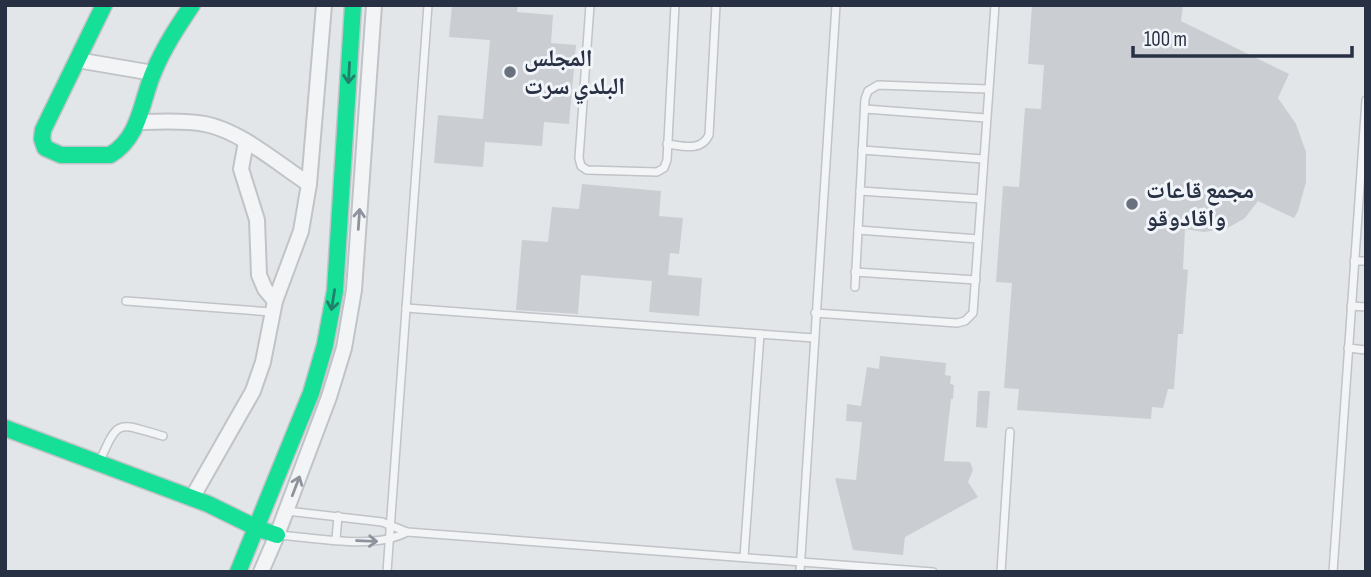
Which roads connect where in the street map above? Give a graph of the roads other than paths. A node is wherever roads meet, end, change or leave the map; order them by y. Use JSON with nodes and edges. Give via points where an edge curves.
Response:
{"nodes":[{"id":1,"x":104,"y":5,"type":"edge"},
{"id":2,"x":192,"y":5,"type":"edge"},
{"id":3,"x":324,"y":5,"type":"edge"},
{"id":4,"x":353,"y":5,"type":"edge"},
{"id":5,"x":374,"y":5,"type":"edge"},
{"id":6,"x":428,"y":5,"type":"edge"},
{"id":7,"x":590,"y":5,"type":"edge"},
{"id":8,"x":676,"y":5,"type":"edge"},
{"id":9,"x":716,"y":5,"type":"edge"},
{"id":10,"x":836,"y":5,"type":"edge"},
{"id":11,"x":995,"y":5,"type":"edge"},
{"id":12,"x":77,"y":60,"type":"junction"},
{"id":13,"x":153,"y":74,"type":"junction"},
{"id":14,"x":987,"y":89,"type":"junction"},
{"id":15,"x":1366,"y":100,"type":"edge"},
{"id":16,"x":865,"y":109,"type":"junction"},
{"id":17,"x":1365,"y":113,"type":"edge"},
{"id":18,"x":986,"y":117,"type":"junction"},
{"id":19,"x":139,"y":122,"type":"junction"},
{"id":20,"x":246,"y":142,"type":"junction"},
{"id":21,"x":667,"y":145,"type":"junction"},
{"id":22,"x":862,"y":150,"type":"junction"},
{"id":23,"x":1364,"y":152,"type":"edge"},
{"id":24,"x":983,"y":159,"type":"junction"},
{"id":25,"x":1363,"y":178,"type":"edge"},
{"id":26,"x":309,"y":184,"type":"junction"},
{"id":27,"x":860,"y":191,"type":"junction"},
{"id":28,"x":981,"y":199,"type":"junction"},
{"id":29,"x":1361,"y":217,"type":"edge"},
{"id":30,"x":858,"y":230,"type":"junction"},
{"id":31,"x":978,"y":239,"type":"junction"},
{"id":32,"x":1354,"y":261,"type":"junction"},
{"id":33,"x":1366,"y":261,"type":"edge"},
{"id":34,"x":855,"y":272,"type":"junction"},
{"id":35,"x":976,"y":280,"type":"junction"},
{"id":36,"x":855,"y":287,"type":"dead end"},
{"id":37,"x":126,"y":301,"type":"dead end"},
{"id":38,"x":1351,"y":306,"type":"junction"},
{"id":39,"x":273,"y":307,"type":"junction"},
{"id":40,"x":1366,"y":307,"type":"edge"},
{"id":41,"x":406,"y":308,"type":"junction"},
{"id":42,"x":815,"y":313,"type":"junction"},
{"id":43,"x":760,"y":334,"type":"junction"},
{"id":44,"x":814,"y":338,"type":"junction"},
{"id":45,"x":1348,"y":348,"type":"junction"},
{"id":46,"x":1366,"y":350,"type":"edge"},
{"id":47,"x":5,"y":428,"type":"edge"},
{"id":48,"x":1010,"y":432,"type":"dead end"},
{"id":49,"x":163,"y":436,"type":"dead end"},
{"id":50,"x":100,"y":462,"type":"junction"},
{"id":51,"x":192,"y":498,"type":"junction"},
{"id":52,"x":266,"y":509,"type":"junction"},
{"id":53,"x":286,"y":511,"type":"junction"},
{"id":54,"x":232,"y":514,"type":"junction"},
{"id":55,"x":338,"y":516,"type":"junction"},
{"id":56,"x":390,"y":524,"type":"junction"},
{"id":57,"x":257,"y":530,"type":"junction"},
{"id":58,"x":407,"y":532,"type":"junction"},
{"id":59,"x":277,"y":535,"type":"junction"},
{"id":60,"x":336,"y":539,"type":"junction"},
{"id":61,"x":390,"y":540,"type":"junction"},
{"id":62,"x":744,"y":557,"type":"junction"},
{"id":63,"x":800,"y":562,"type":"junction"},
{"id":64,"x":238,"y":572,"type":"edge"},
{"id":65,"x":261,"y":572,"type":"edge"},
{"id":66,"x":387,"y":572,"type":"edge"},
{"id":67,"x":800,"y":572,"type":"edge"},
{"id":68,"x":933,"y":572,"type":"edge"},
{"id":69,"x":1001,"y":572,"type":"edge"},
{"id":70,"x":1333,"y":572,"type":"edge"}],
"edges":[{"from":1,"to":12,"type":"street"},
{"from":2,"to":13,"type":"street"},
{"from":3,"to":26,"type":"street"},
{"from":4,"to":52,"type":"street","one_way":true,"via":[[340,225],[325,345]]},
{"from":53,"to":5,"type":"street","one_way":true,"via":[[344,348],[354,290]]},
{"from":6,"to":41,"type":"lane"},
{"from":7,"to":21,"type":"lane","via":[[581,166],[587,170],[657,172],[664,168]]},
{"from":8,"to":21,"type":"lane"},
{"from":9,"to":21,"type":"lane","via":[[708,139],[698,146]]},
{"from":10,"to":42,"type":"lane"},
{"from":11,"to":14,"type":"lane"},
{"from":12,"to":13,"type":"street"},
{"from":12,"to":19,"type":"street","via":[[43,130],[45,148],[61,155],[110,155],[125,144]]},
{"from":13,"to":19,"type":"street"},
{"from":14,"to":16,"type":"lane","via":[[878,85],[868,91]]},
{"from":14,"to":18,"type":"lane"},
{"from":15,"to":17,"type":"lane"},
{"from":16,"to":18,"type":"lane"},
{"from":16,"to":22,"type":"lane"},
{"from":17,"to":23,"type":"lane"},
{"from":18,"to":24,"type":"lane"},
{"from":19,"to":20,"type":"street","via":[[206,124]]},
{"from":20,"to":26,"type":"street"},
{"from":20,"to":39,"type":"street","via":[[241,169],[257,220],[259,275]]},
{"from":22,"to":24,"type":"lane"},
{"from":22,"to":27,"type":"lane"},
{"from":23,"to":25,"type":"lane"},
{"from":24,"to":28,"type":"lane"},
{"from":25,"to":29,"type":"lane"},
{"from":26,"to":39,"type":"street","via":[[301,231]]},
{"from":27,"to":28,"type":"lane"},
{"from":27,"to":30,"type":"lane"},
{"from":28,"to":31,"type":"lane"},
{"from":29,"to":32,"type":"lane"},
{"from":30,"to":31,"type":"lane"},
{"from":30,"to":34,"type":"lane"},
{"from":31,"to":35,"type":"lane"},
{"from":32,"to":33,"type":"lane"},
{"from":32,"to":38,"type":"lane"},
{"from":34,"to":35,"type":"lane"},
{"from":34,"to":36,"type":"lane"},
{"from":35,"to":42,"type":"lane","via":[[974,309],[961,323]]},
{"from":37,"to":39,"type":"lane"},
{"from":38,"to":40,"type":"lane"},
{"from":38,"to":45,"type":"lane"},
{"from":39,"to":51,"type":"street","via":[[253,391]]},
{"from":41,"to":43,"type":"lane"},
{"from":41,"to":56,"type":"lane"},
{"from":42,"to":44,"type":"lane"},
{"from":43,"to":44,"type":"lane"},
{"from":43,"to":62,"type":"lane"},
{"from":44,"to":63,"type":"lane"},
{"from":45,"to":46,"type":"lane"},
{"from":45,"to":70,"type":"lane"},
{"from":47,"to":50,"type":"street"},
{"from":48,"to":69,"type":"lane"},
{"from":49,"to":50,"type":"lane","via":[[119,427]]},
{"from":50,"to":51,"type":"street"},
{"from":51,"to":54,"type":"street"},
{"from":52,"to":53,"type":"street"},
{"from":52,"to":54,"type":"street"},
{"from":52,"to":57,"type":"street"},
{"from":53,"to":55,"type":"lane"},
{"from":53,"to":59,"type":"street"},
{"from":54,"to":57,"type":"street"},
{"from":55,"to":56,"type":"lane"},
{"from":55,"to":60,"type":"lane"},
{"from":56,"to":58,"type":"lane"},
{"from":56,"to":61,"type":"lane"},
{"from":57,"to":59,"type":"street"},
{"from":57,"to":64,"type":"street"},
{"from":58,"to":61,"type":"lane"},
{"from":58,"to":62,"type":"lane"},
{"from":59,"to":60,"type":"lane"},
{"from":59,"to":65,"type":"street"},
{"from":60,"to":61,"type":"lane","one_way":true},
{"from":61,"to":66,"type":"lane"},
{"from":62,"to":63,"type":"lane"},
{"from":63,"to":67,"type":"lane"},
{"from":63,"to":68,"type":"lane"}]}
